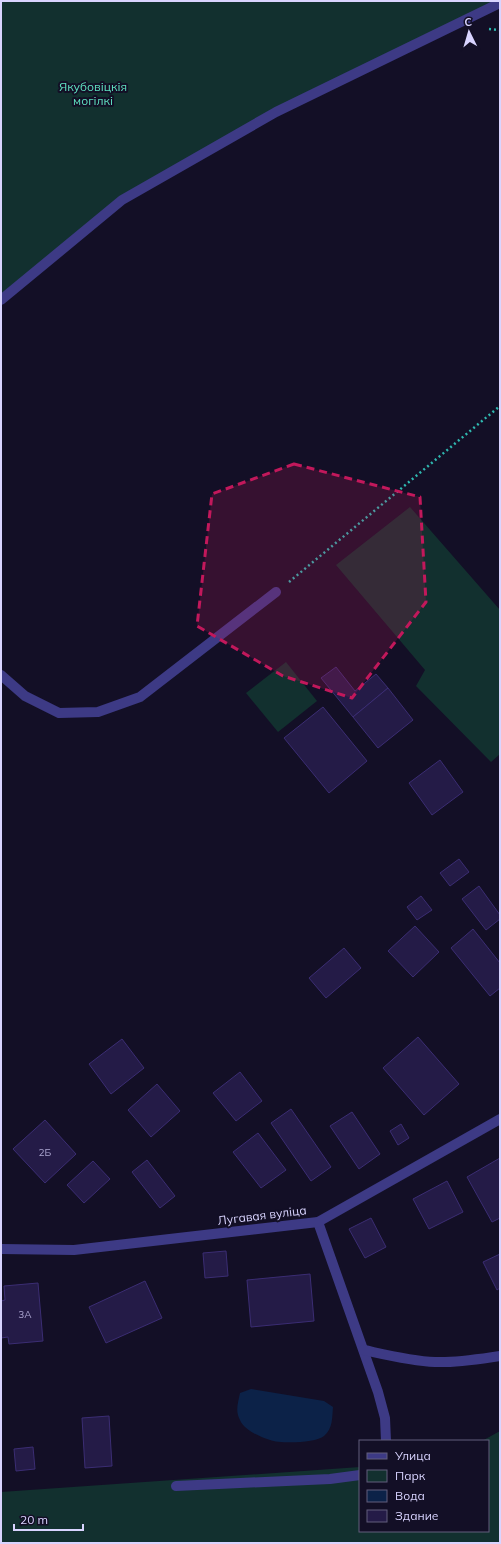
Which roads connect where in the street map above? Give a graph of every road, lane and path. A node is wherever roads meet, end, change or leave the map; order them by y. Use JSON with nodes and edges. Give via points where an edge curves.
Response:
{"nodes":[{"id":1,"x":500,"y":3,"type":"edge"},
{"id":2,"x":1,"y":300,"type":"edge"},
{"id":3,"x":500,"y":406,"type":"edge"},
{"id":4,"x":276,"y":592,"type":"joint"},
{"id":5,"x":1,"y":675,"type":"edge"},
{"id":6,"x":500,"y":1119,"type":"edge"},
{"id":7,"x":318,"y":1222,"type":"junction"},
{"id":8,"x":1,"y":1249,"type":"edge"},
{"id":9,"x":364,"y":1350,"type":"junction"},
{"id":10,"x":500,"y":1356,"type":"edge"},
{"id":11,"x":386,"y":1440,"type":"edge"},
{"id":12,"x":359,"y":1475,"type":"edge"},
{"id":13,"x":176,"y":1486,"type":"dead end"}],
"edges":[{"from":1,"to":2,"type":"street","via":[[276,112],[122,200]]},
{"from":3,"to":4,"type":"path"},
{"from":4,"to":5,"type":"street","via":[[140,697],[98,712],[59,713],[25,696]]},
{"from":6,"to":7,"type":"street","name":"Лугавая вуліца"},
{"from":7,"to":8,"type":"street","name":"Лугавая вуліца","via":[[74,1250]]},
{"from":7,"to":9,"type":"street"},
{"from":9,"to":10,"type":"street","via":[[399,1358],[436,1362]]},
{"from":9,"to":11,"type":"street","via":[[378,1392]]},
{"from":12,"to":13,"type":"street","via":[[330,1479]]}]}
